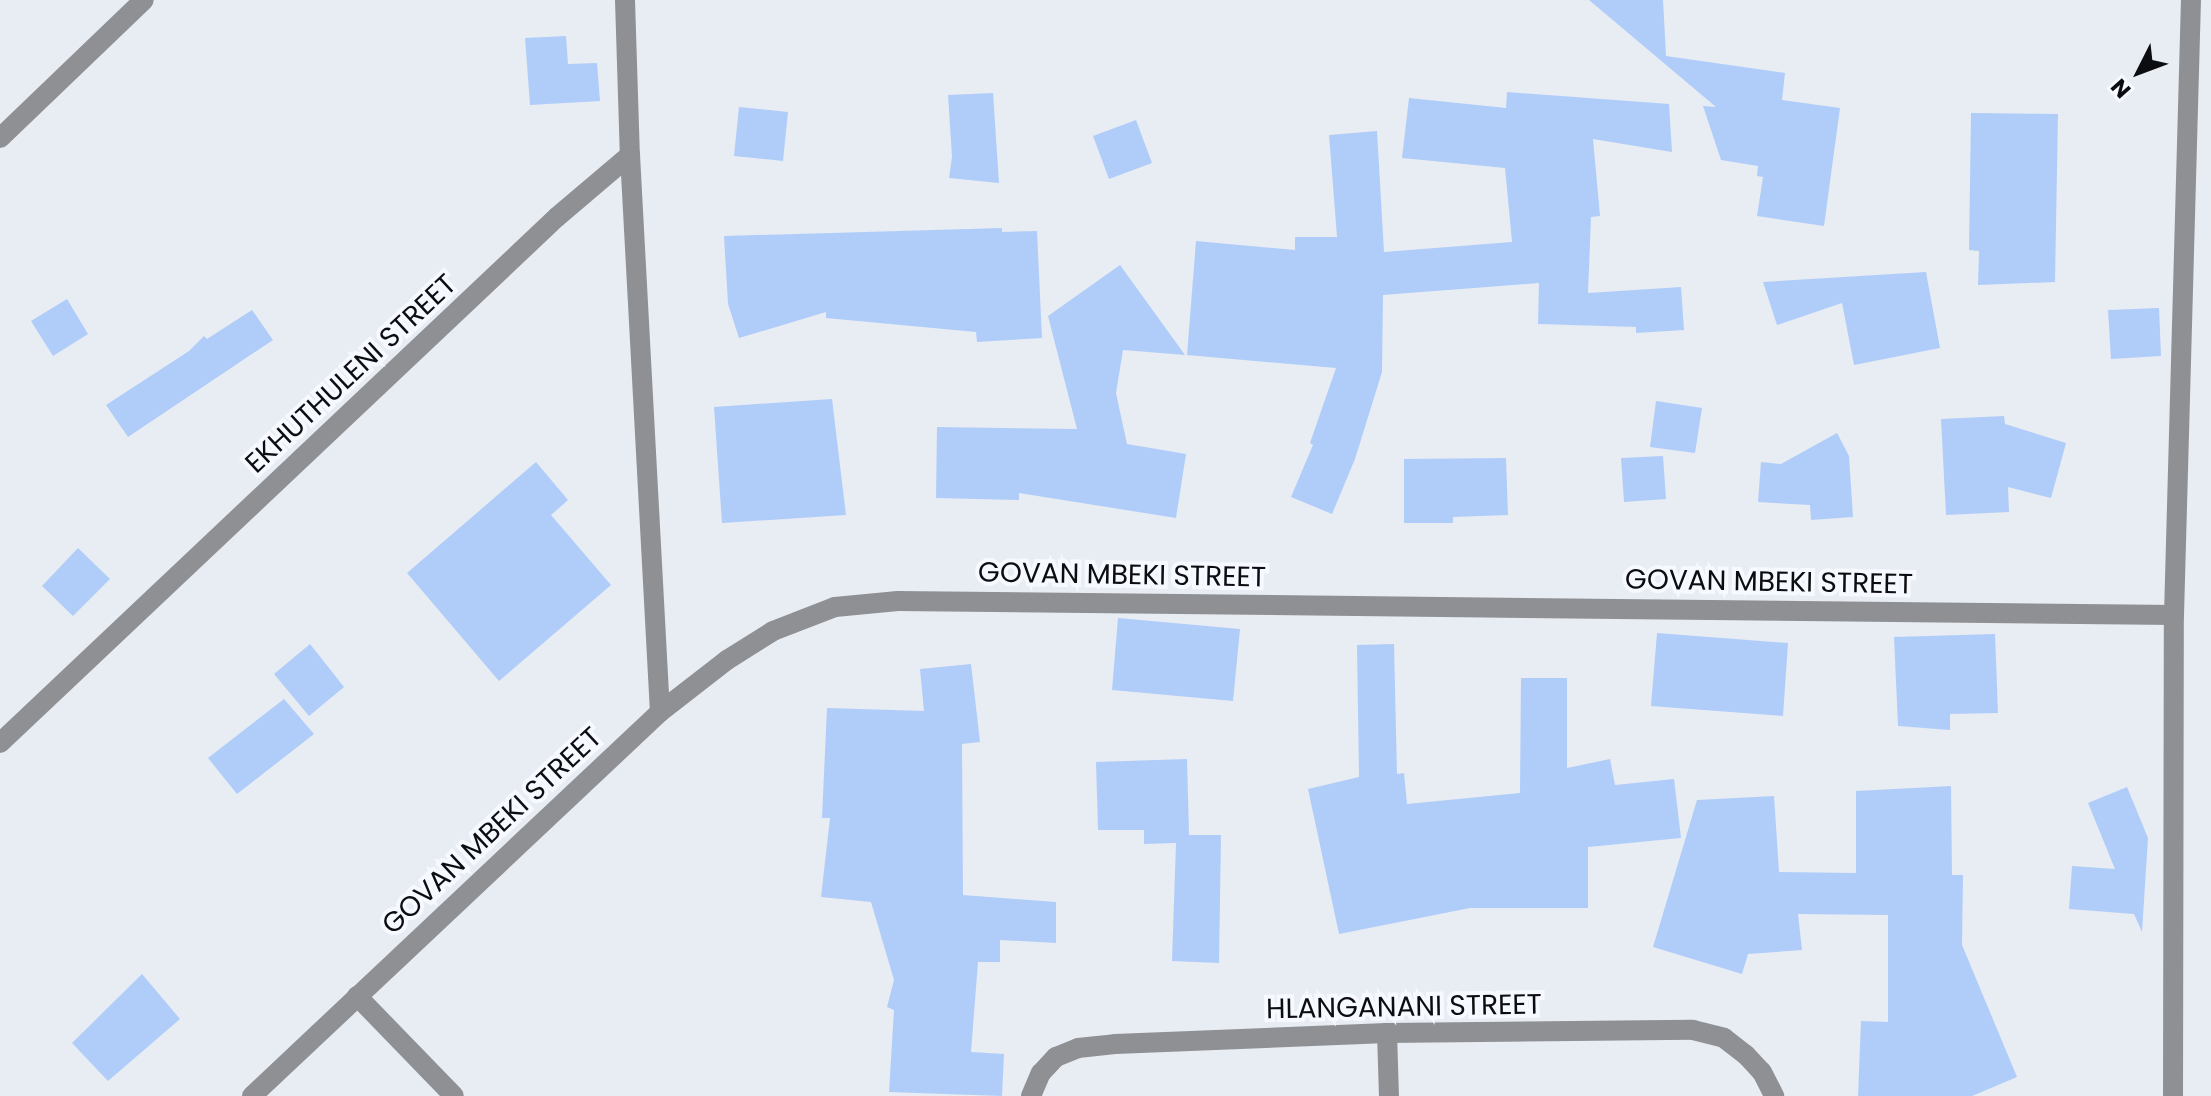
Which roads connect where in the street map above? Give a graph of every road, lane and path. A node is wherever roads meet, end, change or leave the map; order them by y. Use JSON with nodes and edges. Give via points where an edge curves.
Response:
{"nodes":[{"id":1,"x":144,"y":0,"type":"edge"},
{"id":2,"x":625,"y":0,"type":"edge"},
{"id":3,"x":2191,"y":0,"type":"edge"},
{"id":4,"x":0,"y":138,"type":"edge"},
{"id":5,"x":630,"y":155,"type":"junction"},
{"id":6,"x":2174,"y":615,"type":"junction"},
{"id":7,"x":660,"y":712,"type":"junction"},
{"id":8,"x":0,"y":743,"type":"edge"},
{"id":9,"x":357,"y":996,"type":"junction"},
{"id":10,"x":1387,"y":1033,"type":"junction"},
{"id":11,"x":252,"y":1096,"type":"edge"},
{"id":12,"x":454,"y":1096,"type":"edge"},
{"id":13,"x":1031,"y":1096,"type":"edge"},
{"id":14,"x":1389,"y":1096,"type":"edge"},
{"id":15,"x":1774,"y":1096,"type":"edge"},
{"id":16,"x":2173,"y":1096,"type":"edge"}],
"edges":[{"from":1,"to":4,"type":"street"},
{"from":2,"to":5,"type":"street"},
{"from":3,"to":6,"type":"street"},
{"from":5,"to":7,"type":"street"},
{"from":5,"to":8,"type":"street","name":"EKHUTHULENI STREET","via":[[557,217]]},
{"from":6,"to":7,"type":"street","name":"GOVAN MBEKI STREET","via":[[866,603],[835,607],[773,631]]},
{"from":6,"to":16,"type":"street"},
{"from":7,"to":9,"type":"street","name":"GOVAN MBEKI STREET"},
{"from":9,"to":11,"type":"street","name":"GOVAN MBEKI STREET"},
{"from":9,"to":12,"type":"street"},
{"from":10,"to":13,"type":"street","name":"HLANGANANI STREET","via":[[1078,1048],[1048,1065]]},
{"from":10,"to":14,"type":"street"},
{"from":10,"to":15,"type":"street","name":"HLANGANANI STREET","via":[[1693,1030],[1724,1038],[1746,1055]]}]}
